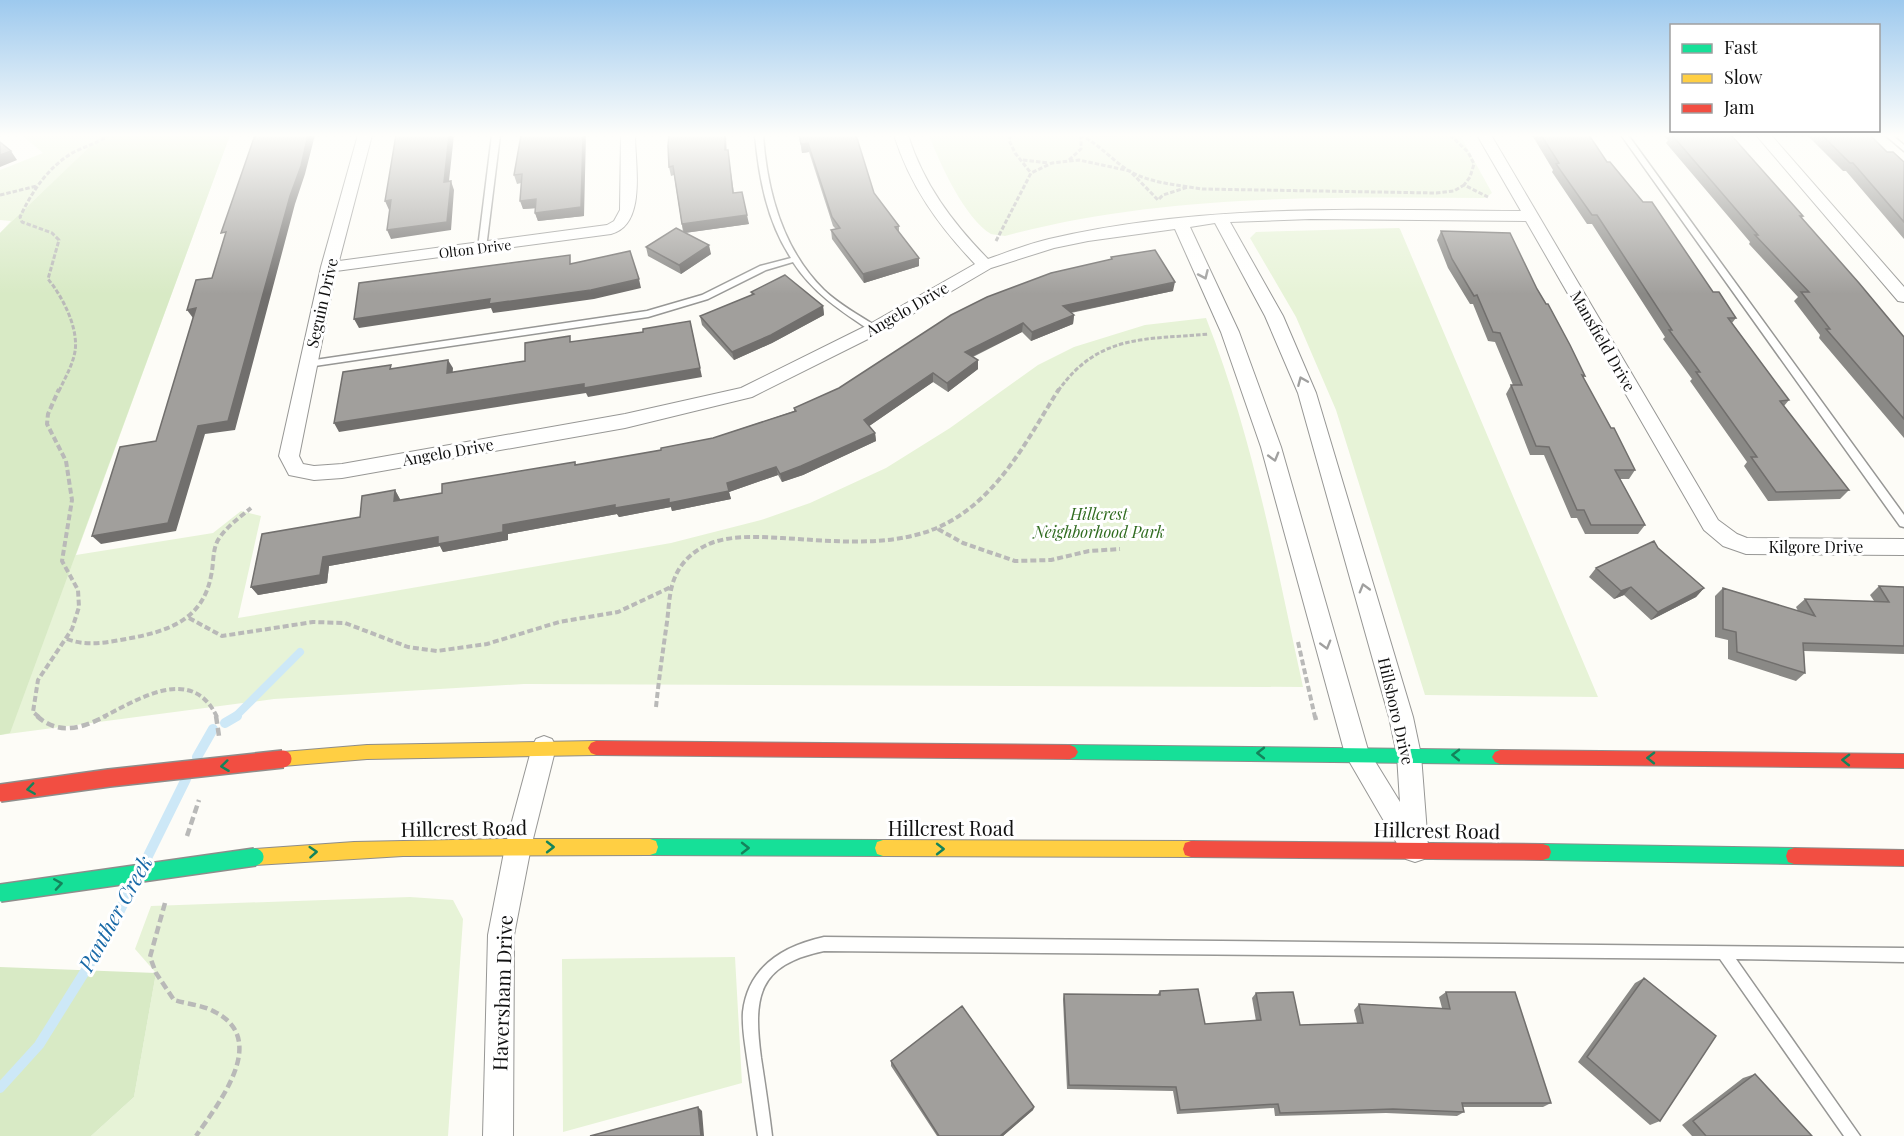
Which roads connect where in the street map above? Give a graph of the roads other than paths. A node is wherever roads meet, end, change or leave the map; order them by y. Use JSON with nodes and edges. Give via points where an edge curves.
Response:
{"nodes":[{"id":1,"x":351,"y":188,"type":"edge"},
{"id":2,"x":489,"y":188,"type":"edge"},
{"id":3,"x":628,"y":188,"type":"edge"},
{"id":4,"x":767,"y":188,"type":"edge"},
{"id":5,"x":922,"y":188,"type":"edge"},
{"id":6,"x":1513,"y":188,"type":"edge"},
{"id":7,"x":1662,"y":188,"type":"edge"},
{"id":8,"x":1809,"y":188,"type":"edge"},
{"id":9,"x":1529,"y":216,"type":"junction"},
{"id":10,"x":1220,"y":218,"type":"junction"},
{"id":11,"x":1180,"y":222,"type":"junction"},
{"id":12,"x":482,"y":248,"type":"junction"},
{"id":13,"x":795,"y":259,"type":"junction"},
{"id":14,"x":985,"y":265,"type":"junction"},
{"id":15,"x":329,"y":267,"type":"junction"},
{"id":16,"x":1904,"y":297,"type":"edge"},
{"id":17,"x":874,"y":329,"type":"junction"},
{"id":18,"x":308,"y":364,"type":"junction"},
{"id":19,"x":296,"y":470,"type":"joint"},
{"id":20,"x":1904,"y":523,"type":"edge"},
{"id":21,"x":1730,"y":540,"type":"joint"},
{"id":22,"x":1904,"y":547,"type":"edge"},
{"id":23,"x":544,"y":747,"type":"junction"},
{"id":24,"x":1356,"y":753,"type":"junction"},
{"id":25,"x":1409,"y":754,"type":"junction"},
{"id":26,"x":1904,"y":761,"type":"edge"},
{"id":27,"x":0,"y":794,"type":"edge"},
{"id":28,"x":518,"y":847,"type":"junction"},
{"id":29,"x":1415,"y":850,"type":"junction"},
{"id":30,"x":1904,"y":858,"type":"edge"},
{"id":31,"x":0,"y":893,"type":"edge"},
{"id":32,"x":1723,"y":952,"type":"junction"},
{"id":33,"x":1904,"y":955,"type":"edge"},
{"id":34,"x":498,"y":1136,"type":"edge"},
{"id":35,"x":765,"y":1136,"type":"edge"},
{"id":36,"x":1853,"y":1136,"type":"edge"}],
"edges":[{"from":1,"to":15,"type":"street","name":"Seguin Drive"},
{"from":2,"to":12,"type":"lane"},
{"from":3,"to":12,"type":"street","name":"Olton Drive","via":[[628,210],[620,224],[603,232]]},
{"from":4,"to":13,"type":"lane"},
{"from":5,"to":14,"type":"street","via":[[933,208]]},
{"from":6,"to":9,"type":"street","name":"Mansfield Drive"},
{"from":7,"to":20,"type":"lane"},
{"from":8,"to":16,"type":"street"},
{"from":9,"to":10,"type":"street","name":"Angelo Drive","via":[[1311,214]]},
{"from":9,"to":21,"type":"street","name":"Mansfield Drive","via":[[1702,511],[1711,525]]},
{"from":10,"to":11,"type":"street","name":"Angelo Drive"},
{"from":25,"to":10,"type":"street","name":"Hillsboro Drive","one_way":true,"via":[[1307,393],[1274,316]]},
{"from":11,"to":14,"type":"street","name":"Angelo Drive","via":[[1050,244]]},
{"from":11,"to":24,"type":"street","one_way":true,"via":[[1230,332],[1271,447]]},
{"from":12,"to":15,"type":"street","name":"Olton Drive"},
{"from":13,"to":17,"type":"lane","via":[[827,296]]},
{"from":13,"to":18,"type":"lane","via":[[763,268],[705,297],[648,314]]},
{"from":14,"to":17,"type":"street","name":"Angelo Drive"},
{"from":15,"to":18,"type":"street","name":"Seguin Drive"},
{"from":17,"to":19,"type":"street","name":"Angelo Drive","via":[[746,393],[626,421],[342,471]]},
{"from":18,"to":19,"type":"street","name":"Seguin Drive","via":[[289,456]]},
{"from":21,"to":22,"type":"street","name":"Kilgore Drive","via":[[1761,547]]},
{"from":24,"to":23,"type":"main road","one_way":true},
{"from":23,"to":27,"type":"main road","one_way":true,"bridge":true,"via":[[367,752],[283,759]]},
{"from":23,"to":28,"type":"street","name":"Haversham Drive"},
{"from":24,"to":25,"type":"main road"},
{"from":24,"to":29,"type":"street"},
{"from":26,"to":25,"type":"main road","one_way":true},
{"from":25,"to":29,"type":"street","name":"Hillsboro Drive"},
{"from":28,"to":29,"type":"main road","name":"Hillcrest Road","one_way":true},
{"from":31,"to":28,"type":"main road","name":"Hillcrest Road","one_way":true,"bridge":true,"via":[[316,851]]},
{"from":28,"to":34,"type":"street","name":"Haversham Drive","via":[[501,935]]},
{"from":29,"to":30,"type":"main road","name":"Hillcrest Road"},
{"from":32,"to":33,"type":"lane"},
{"from":32,"to":35,"type":"lane","via":[[808,946],[795,950],[769,970],[752,998],[752,1044]]},
{"from":32,"to":36,"type":"lane"}]}
